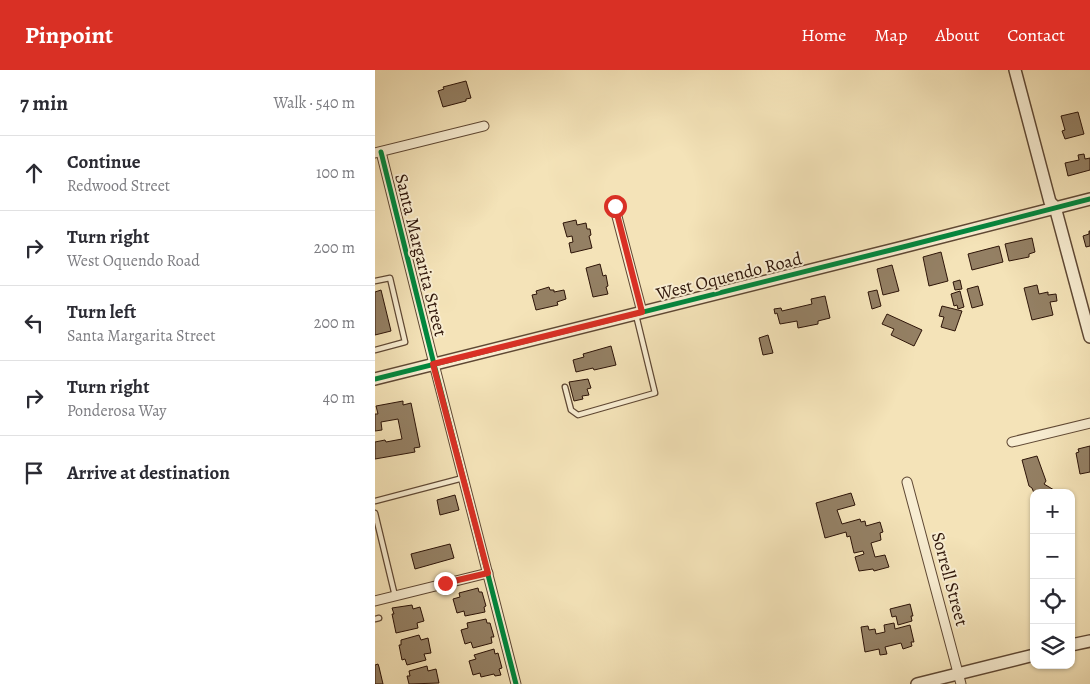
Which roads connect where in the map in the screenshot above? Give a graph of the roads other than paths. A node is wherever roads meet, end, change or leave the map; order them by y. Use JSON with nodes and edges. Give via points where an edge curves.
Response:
{"nodes":[{"id":1,"x":1015,"y":70,"type":"edge"},
{"id":2,"x":484,"y":126,"type":"dead end"},
{"id":3,"x":378,"y":153,"type":"edge"},
{"id":4,"x":1090,"y":199,"type":"edge"},
{"id":5,"x":615,"y":206,"type":"dead end"},
{"id":6,"x":1055,"y":207,"type":"junction"},
{"id":7,"x":375,"y":282,"type":"edge"},
{"id":8,"x":639,"y":313,"type":"junction"},
{"id":9,"x":1090,"y":337,"type":"edge"},
{"id":10,"x":375,"y":350,"type":"edge"},
{"id":11,"x":433,"y":364,"type":"junction"},
{"id":12,"x":375,"y":378,"type":"edge"},
{"id":13,"x":565,"y":387,"type":"dead end"},
{"id":14,"x":1090,"y":423,"type":"edge"},
{"id":15,"x":1012,"y":442,"type":"dead end"},
{"id":16,"x":464,"y":478,"type":"junction"},
{"id":17,"x":907,"y":482,"type":"dead end"},
{"id":18,"x":375,"y":501,"type":"edge"},
{"id":19,"x":375,"y":512,"type":"edge"},
{"id":20,"x":488,"y":573,"type":"junction"},
{"id":21,"x":395,"y":596,"type":"junction"},
{"id":22,"x":375,"y":601,"type":"edge"},
{"id":23,"x":1090,"y":641,"type":"edge"},
{"id":24,"x":1075,"y":644,"type":"edge"},
{"id":25,"x":1030,"y":656,"type":"edge"},
{"id":26,"x":960,"y":679,"type":"edge"},
{"id":27,"x":516,"y":684,"type":"edge"},
{"id":28,"x":917,"y":684,"type":"edge"}],
"edges":[{"from":1,"to":6,"type":"street","via":[[1050,202]]},
{"from":2,"to":3,"type":"street"},
{"from":3,"to":11,"type":"street","name":"Santa Margarita Street"},
{"from":4,"to":6,"type":"street","name":"West Oquendo Road"},
{"from":5,"to":8,"type":"street"},
{"from":6,"to":8,"type":"street","name":"West Oquendo Road"},
{"from":6,"to":9,"type":"street"},
{"from":7,"to":10,"type":"lane","via":[[390,278],[405,342]]},
{"from":8,"to":11,"type":"street","name":"West Oquendo Road"},
{"from":8,"to":13,"type":"lane","via":[[655,393],[577,415],[571,410]]},
{"from":11,"to":12,"type":"street","name":"West Oquendo Road"},
{"from":11,"to":16,"type":"street","name":"Santa Margarita Street"},
{"from":14,"to":15,"type":"street"},
{"from":16,"to":18,"type":"lane"},
{"from":16,"to":20,"type":"street","name":"Santa Margarita Street"},
{"from":17,"to":26,"type":"street","name":"Sorrell Street"},
{"from":19,"to":21,"type":"lane"},
{"from":20,"to":21,"type":"street"},
{"from":20,"to":27,"type":"street","name":"Santa Margarita Street"},
{"from":21,"to":22,"type":"street"},
{"from":23,"to":24,"type":"street"},
{"from":25,"to":26,"type":"street"},
{"from":26,"to":28,"type":"street"}]}
